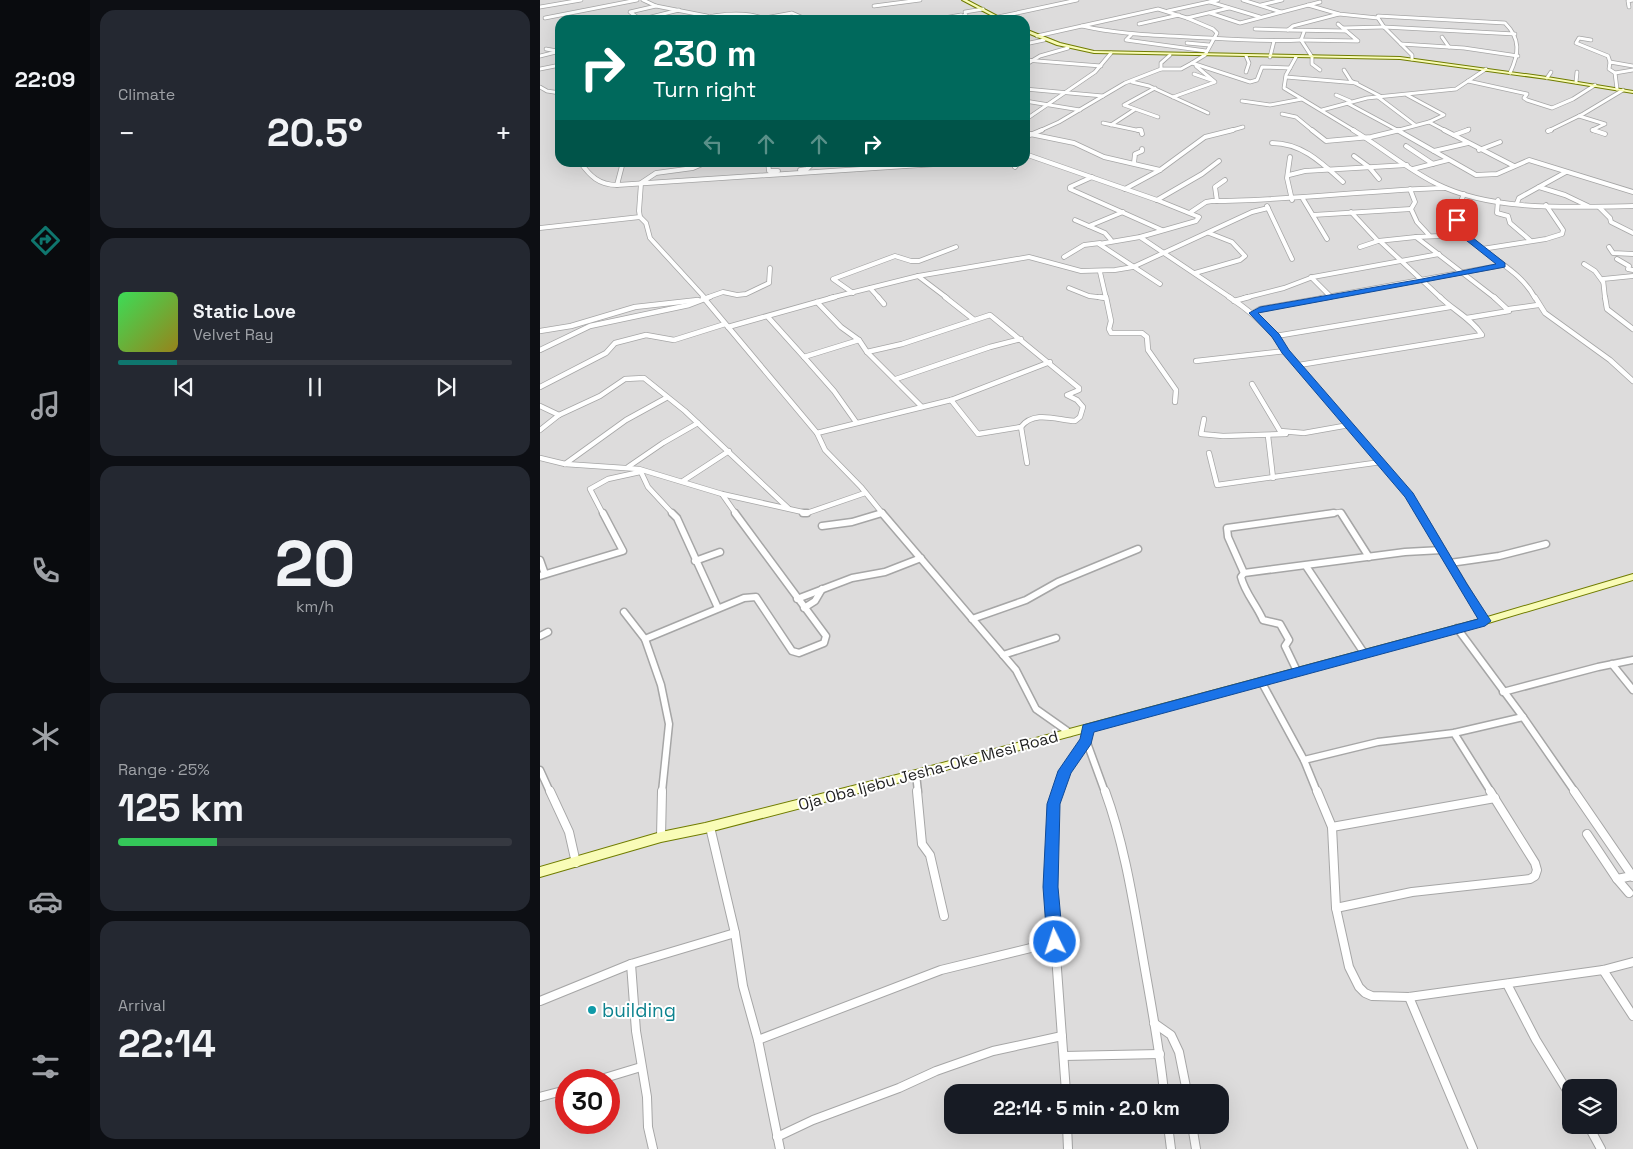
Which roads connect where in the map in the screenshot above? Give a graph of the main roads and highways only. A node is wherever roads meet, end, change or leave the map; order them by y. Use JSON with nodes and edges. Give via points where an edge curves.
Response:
{"nodes":[{"id":1,"x":964,"y":0,"type":"edge"},
{"id":2,"x":995,"y":15,"type":"edge"},
{"id":3,"x":1030,"y":32,"type":"edge"},
{"id":4,"x":1633,"y":92,"type":"edge"},
{"id":5,"x":1633,"y":577,"type":"edge"},
{"id":6,"x":540,"y":872,"type":"edge"}],
"edges":[{"from":1,"to":2,"type":"main road"},
{"from":3,"to":4,"type":"main road","via":[[1068,48],[1111,53],[1412,59]]},
{"from":5,"to":6,"type":"main road","name":"Oja Oba Ijebu Jesha-Oke Mesi Road","via":[[1485,621],[916,774],[661,837]]}]}
